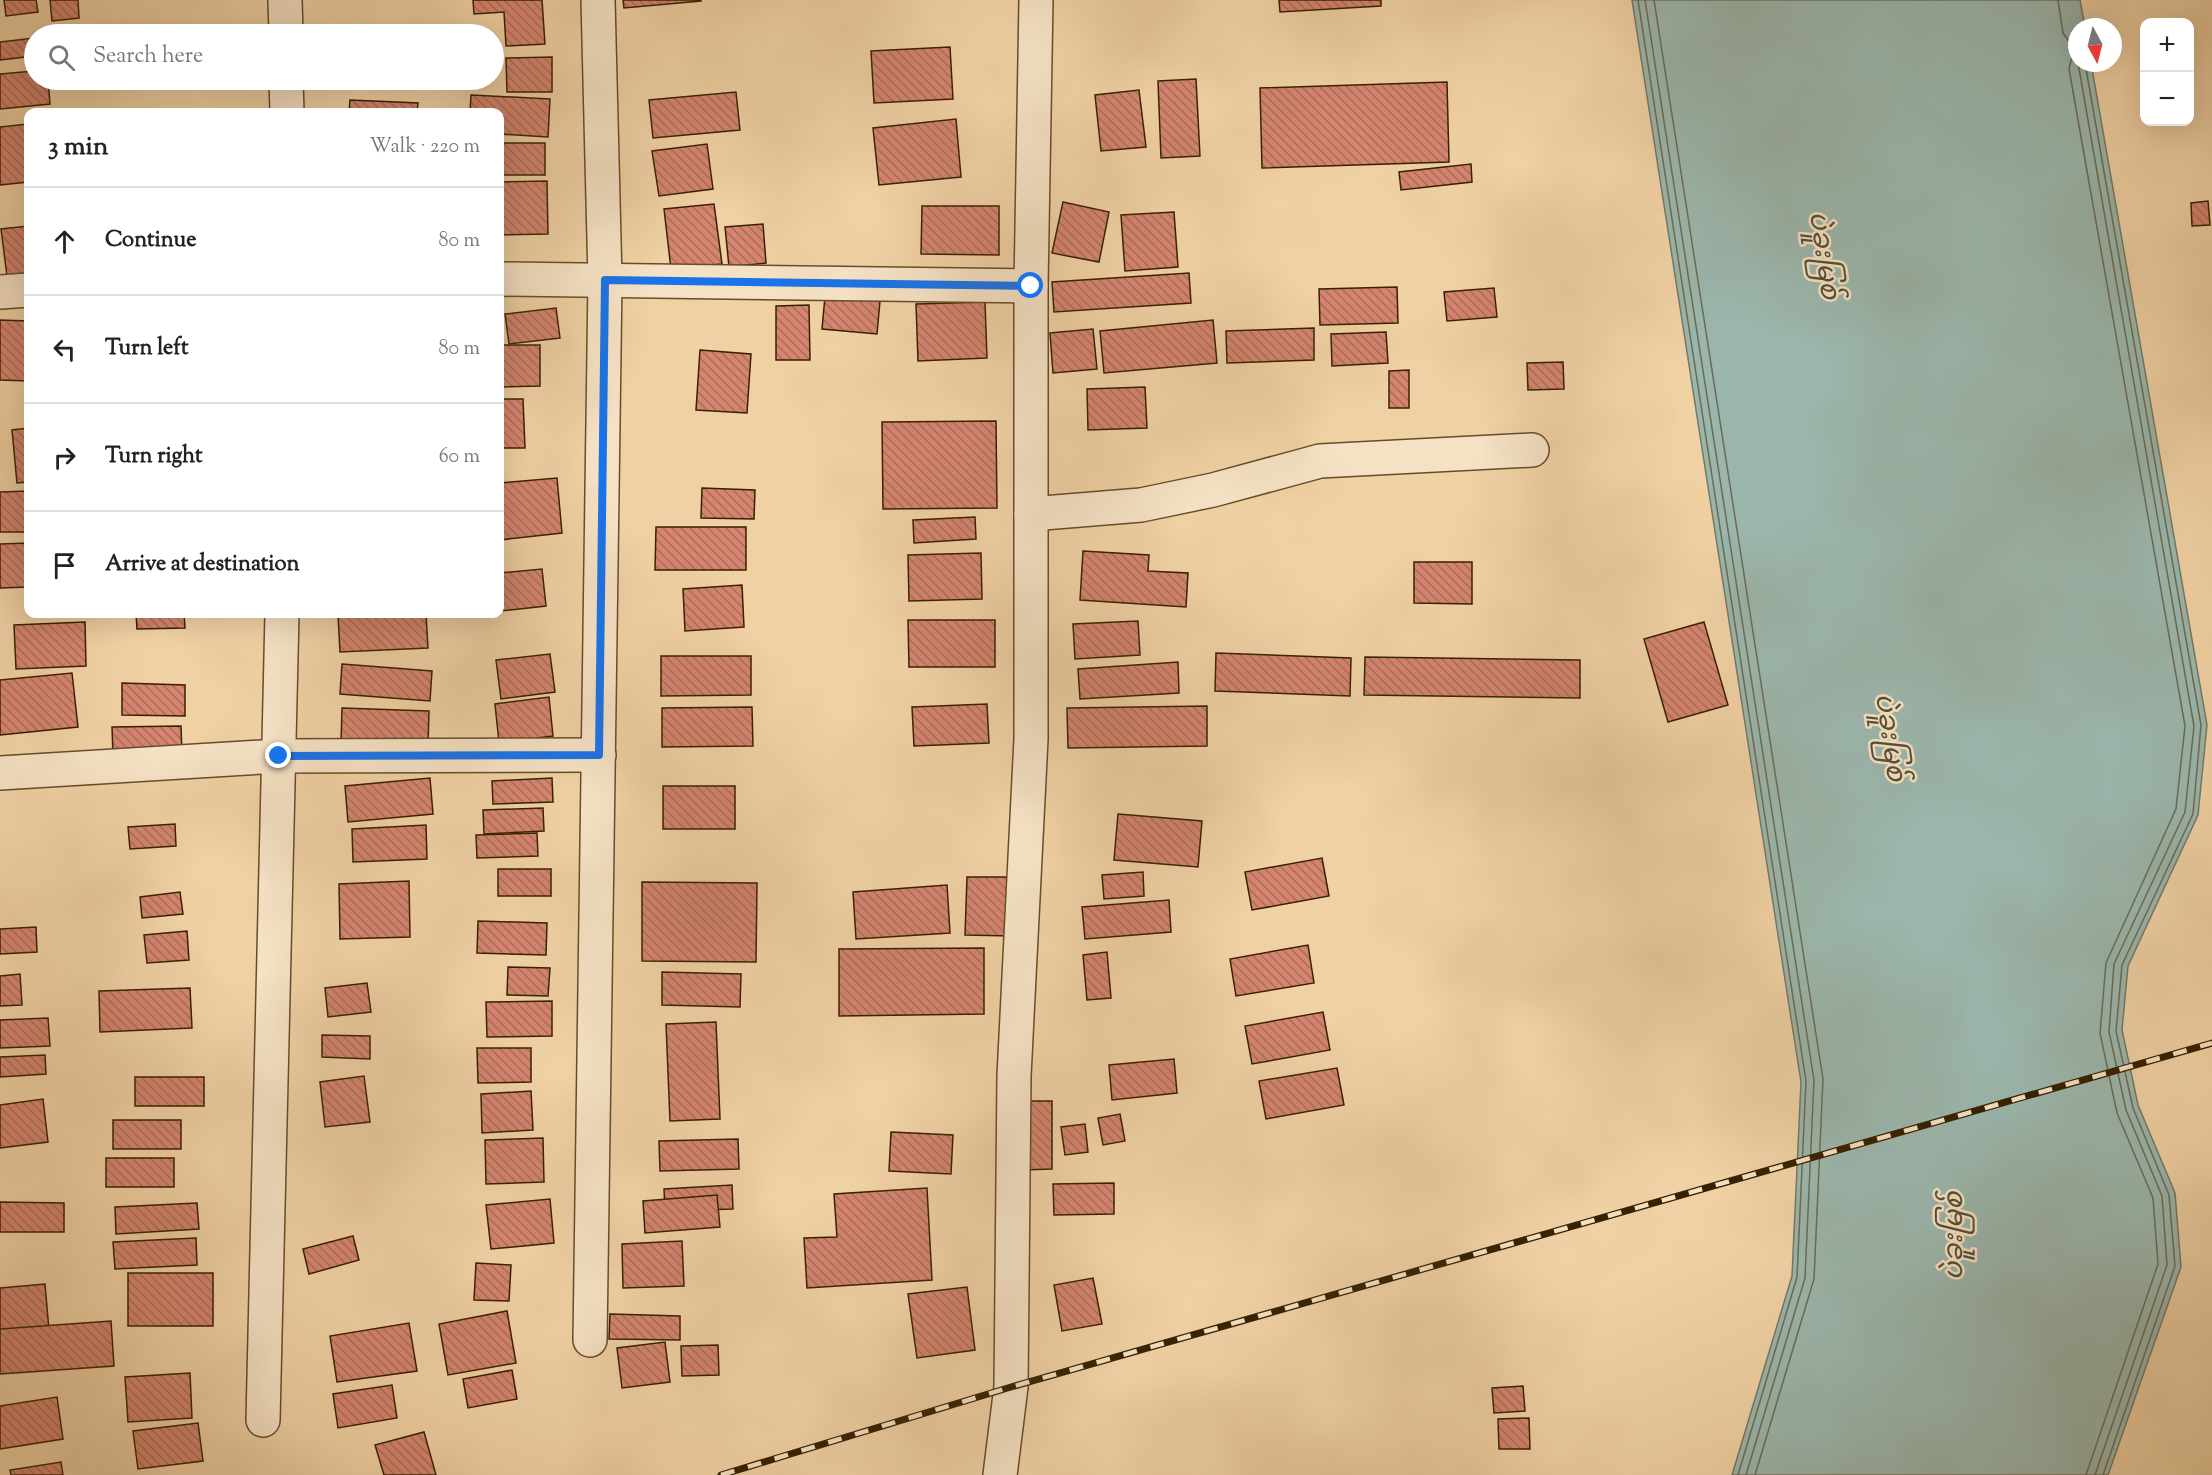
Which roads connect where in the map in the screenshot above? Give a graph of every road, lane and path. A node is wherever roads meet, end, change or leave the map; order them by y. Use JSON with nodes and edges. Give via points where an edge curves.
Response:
{"nodes":[{"id":1,"x":285,"y":0,"type":"edge"},
{"id":2,"x":598,"y":0,"type":"edge"},
{"id":3,"x":1036,"y":0,"type":"edge"},
{"id":4,"x":286,"y":24,"type":"edge"},
{"id":5,"x":286,"y":90,"type":"edge"},
{"id":6,"x":287,"y":108,"type":"edge"},
{"id":7,"x":504,"y":279,"type":"edge"},
{"id":8,"x":605,"y":280,"type":"junction"},
{"id":9,"x":1031,"y":286,"type":"junction"},
{"id":10,"x":24,"y":291,"type":"edge"},
{"id":11,"x":0,"y":292,"type":"edge"},
{"id":12,"x":1532,"y":450,"type":"dead end"},
{"id":13,"x":1031,"y":514,"type":"junction"},
{"id":14,"x":282,"y":618,"type":"edge"},
{"id":15,"x":599,"y":755,"type":"junction"},
{"id":16,"x":279,"y":756,"type":"junction"},
{"id":17,"x":0,"y":773,"type":"edge"},
{"id":18,"x":590,"y":1340,"type":"dead end"},
{"id":19,"x":263,"y":1420,"type":"dead end"},
{"id":20,"x":1000,"y":1475,"type":"edge"}],
"edges":[{"from":1,"to":4,"type":"street"},
{"from":2,"to":8,"type":"street"},
{"from":3,"to":9,"type":"street"},
{"from":5,"to":6,"type":"street"},
{"from":7,"to":8,"type":"street"},
{"from":8,"to":9,"type":"street"},
{"from":8,"to":15,"type":"street"},
{"from":9,"to":13,"type":"street"},
{"from":10,"to":11,"type":"street"},
{"from":12,"to":13,"type":"street","via":[[1320,461],[1141,505]]},
{"from":13,"to":20,"type":"street","via":[[1031,739],[1014,1076],[1011,1387]]},
{"from":14,"to":16,"type":"street"},
{"from":15,"to":16,"type":"street"},
{"from":15,"to":18,"type":"street"},
{"from":16,"to":17,"type":"street"},
{"from":16,"to":19,"type":"street"}]}
